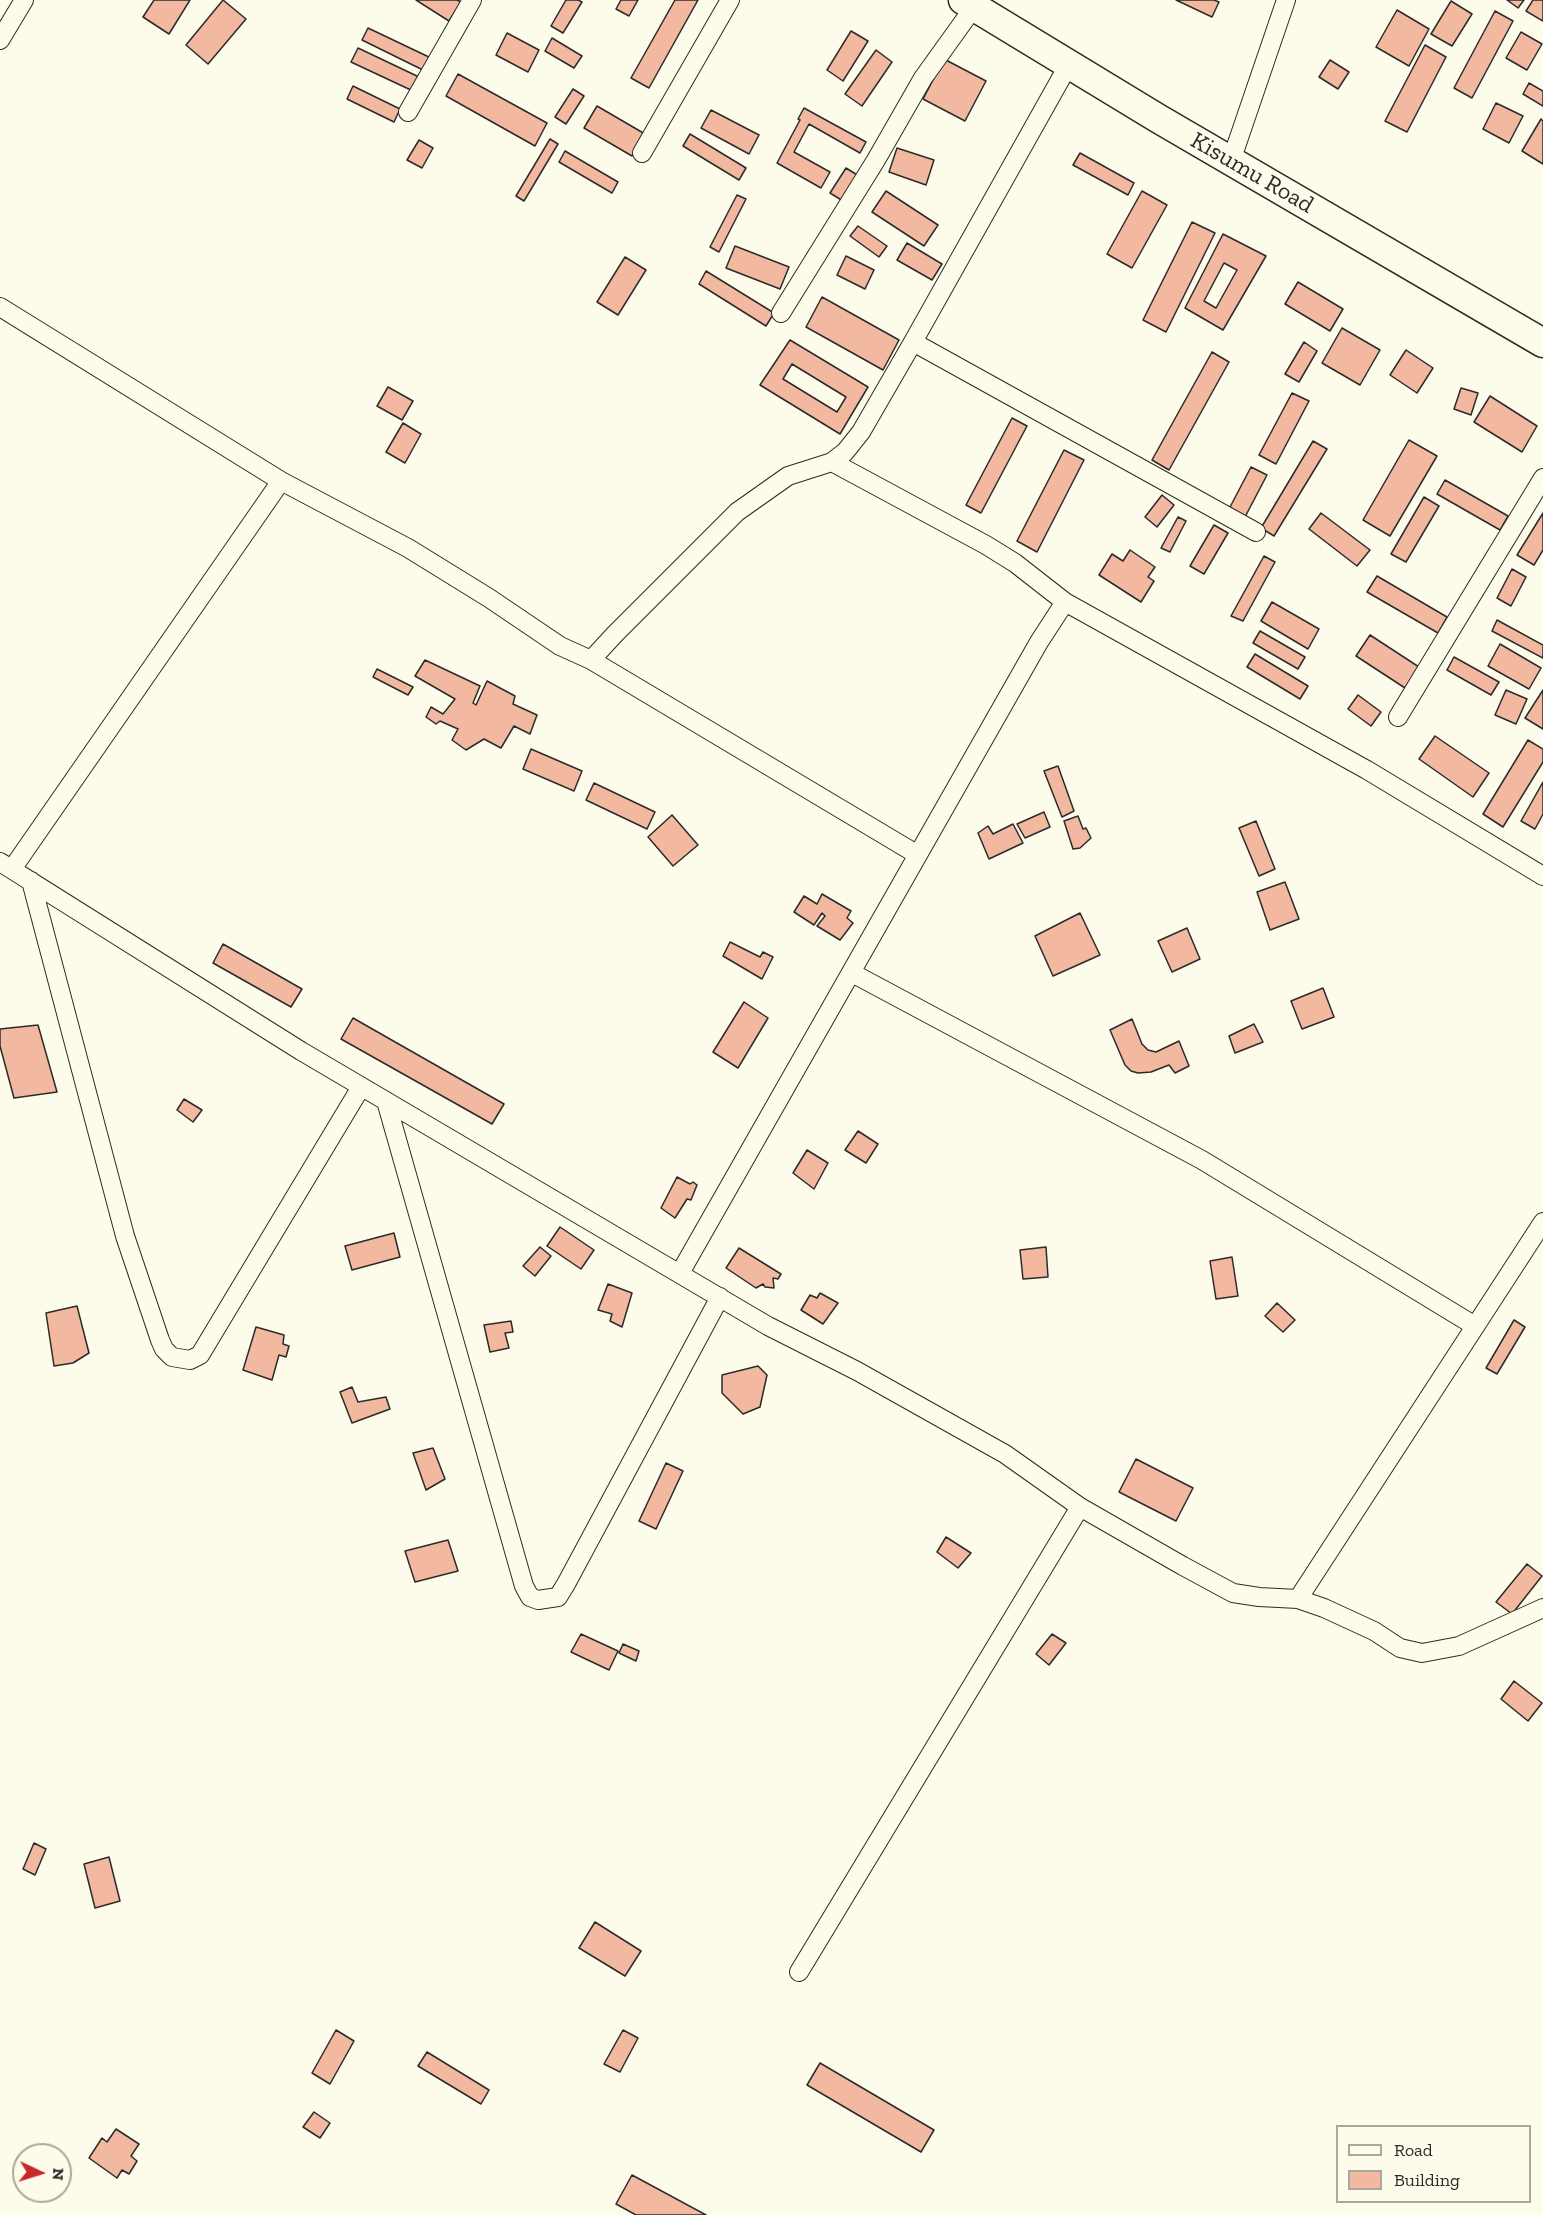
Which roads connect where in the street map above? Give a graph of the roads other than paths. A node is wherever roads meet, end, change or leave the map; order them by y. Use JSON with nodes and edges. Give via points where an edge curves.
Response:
{"nodes":[{"id":1,"x":24,"y":0,"type":"edge"},
{"id":2,"x":472,"y":0,"type":"edge"},
{"id":3,"x":730,"y":0,"type":"edge"},
{"id":4,"x":1286,"y":0,"type":"edge"},
{"id":5,"x":968,"y":3,"type":"edge"},
{"id":6,"x":0,"y":40,"type":"edge"},
{"id":7,"x":1069,"y":64,"type":"junction"},
{"id":8,"x":408,"y":112,"type":"dead end"},
{"id":9,"x":642,"y":153,"type":"dead end"},
{"id":10,"x":1231,"y":161,"type":"junction"},
{"id":11,"x":0,"y":307,"type":"edge"},
{"id":12,"x":781,"y":313,"type":"dead end"},
{"id":13,"x":913,"y":342,"type":"junction"},
{"id":14,"x":1543,"y":343,"type":"edge"},
{"id":15,"x":832,"y":462,"type":"junction"},
{"id":16,"x":1543,"y":478,"type":"edge"},
{"id":17,"x":281,"y":481,"type":"junction"},
{"id":18,"x":1257,"y":532,"type":"dead end"},
{"id":19,"x":1065,"y":602,"type":"junction"},
{"id":20,"x":591,"y":660,"type":"junction"},
{"id":21,"x":1398,"y":717,"type":"dead end"},
{"id":22,"x":918,"y":855,"type":"junction"},
{"id":23,"x":6,"y":865,"type":"edge"},
{"id":24,"x":1543,"y":876,"type":"edge"},
{"id":25,"x":31,"y":881,"type":"junction"},
{"id":26,"x":852,"y":973,"type":"junction"},
{"id":27,"x":361,"y":1087,"type":"junction"},
{"id":28,"x":386,"y":1101,"type":"junction"},
{"id":29,"x":1543,"y":1222,"type":"edge"},
{"id":30,"x":680,"y":1273,"type":"junction"},
{"id":31,"x":720,"y":1297,"type":"junction"},
{"id":32,"x":1475,"y":1326,"type":"junction"},
{"id":33,"x":1080,"y":1507,"type":"junction"},
{"id":34,"x":1298,"y":1599,"type":"junction"},
{"id":35,"x":1543,"y":1608,"type":"edge"},
{"id":36,"x":799,"y":1972,"type":"dead end"}],
"edges":[{"from":1,"to":6,"type":"street"},
{"from":2,"to":8,"type":"street"},
{"from":3,"to":9,"type":"street"},
{"from":4,"to":10,"type":"street"},
{"from":5,"to":7,"type":"highway","name":"Kisumu Road"},
{"from":5,"to":12,"type":"street"},
{"from":7,"to":10,"type":"highway","name":"Kisumu Road"},
{"from":7,"to":13,"type":"street"},
{"from":10,"to":14,"type":"highway","name":"Kisumu Road"},
{"from":11,"to":17,"type":"street"},
{"from":13,"to":15,"type":"street","via":[[861,432]]},
{"from":13,"to":18,"type":"street"},
{"from":15,"to":19,"type":"street","via":[[986,545]]},
{"from":15,"to":20,"type":"street","via":[[788,476],[737,512]]},
{"from":16,"to":21,"type":"street"},
{"from":17,"to":20,"type":"street","via":[[408,548],[560,646]]},
{"from":17,"to":23,"type":"street"},
{"from":19,"to":22,"type":"street"},
{"from":19,"to":24,"type":"street","via":[[1367,770]]},
{"from":20,"to":22,"type":"street"},
{"from":22,"to":26,"type":"street"},
{"from":23,"to":25,"type":"street"},
{"from":25,"to":27,"type":"street"},
{"from":25,"to":27,"type":"street","via":[[125,1236],[160,1340],[172,1357],[190,1360],[200,1354]]},
{"from":26,"to":30,"type":"street"},
{"from":26,"to":32,"type":"street","via":[[1202,1160]]},
{"from":27,"to":28,"type":"street"},
{"from":28,"to":30,"type":"street"},
{"from":28,"to":31,"type":"street","via":[[524,1586],[531,1597],[558,1597]]},
{"from":29,"to":32,"type":"street"},
{"from":30,"to":31,"type":"street"},
{"from":31,"to":33,"type":"street","via":[[1005,1454]]},
{"from":32,"to":34,"type":"street"},
{"from":33,"to":34,"type":"street","via":[[1233,1593]]},
{"from":33,"to":36,"type":"street"},
{"from":34,"to":35,"type":"street","via":[[1374,1631],[1400,1648],[1422,1653],[1459,1646]]}]}
